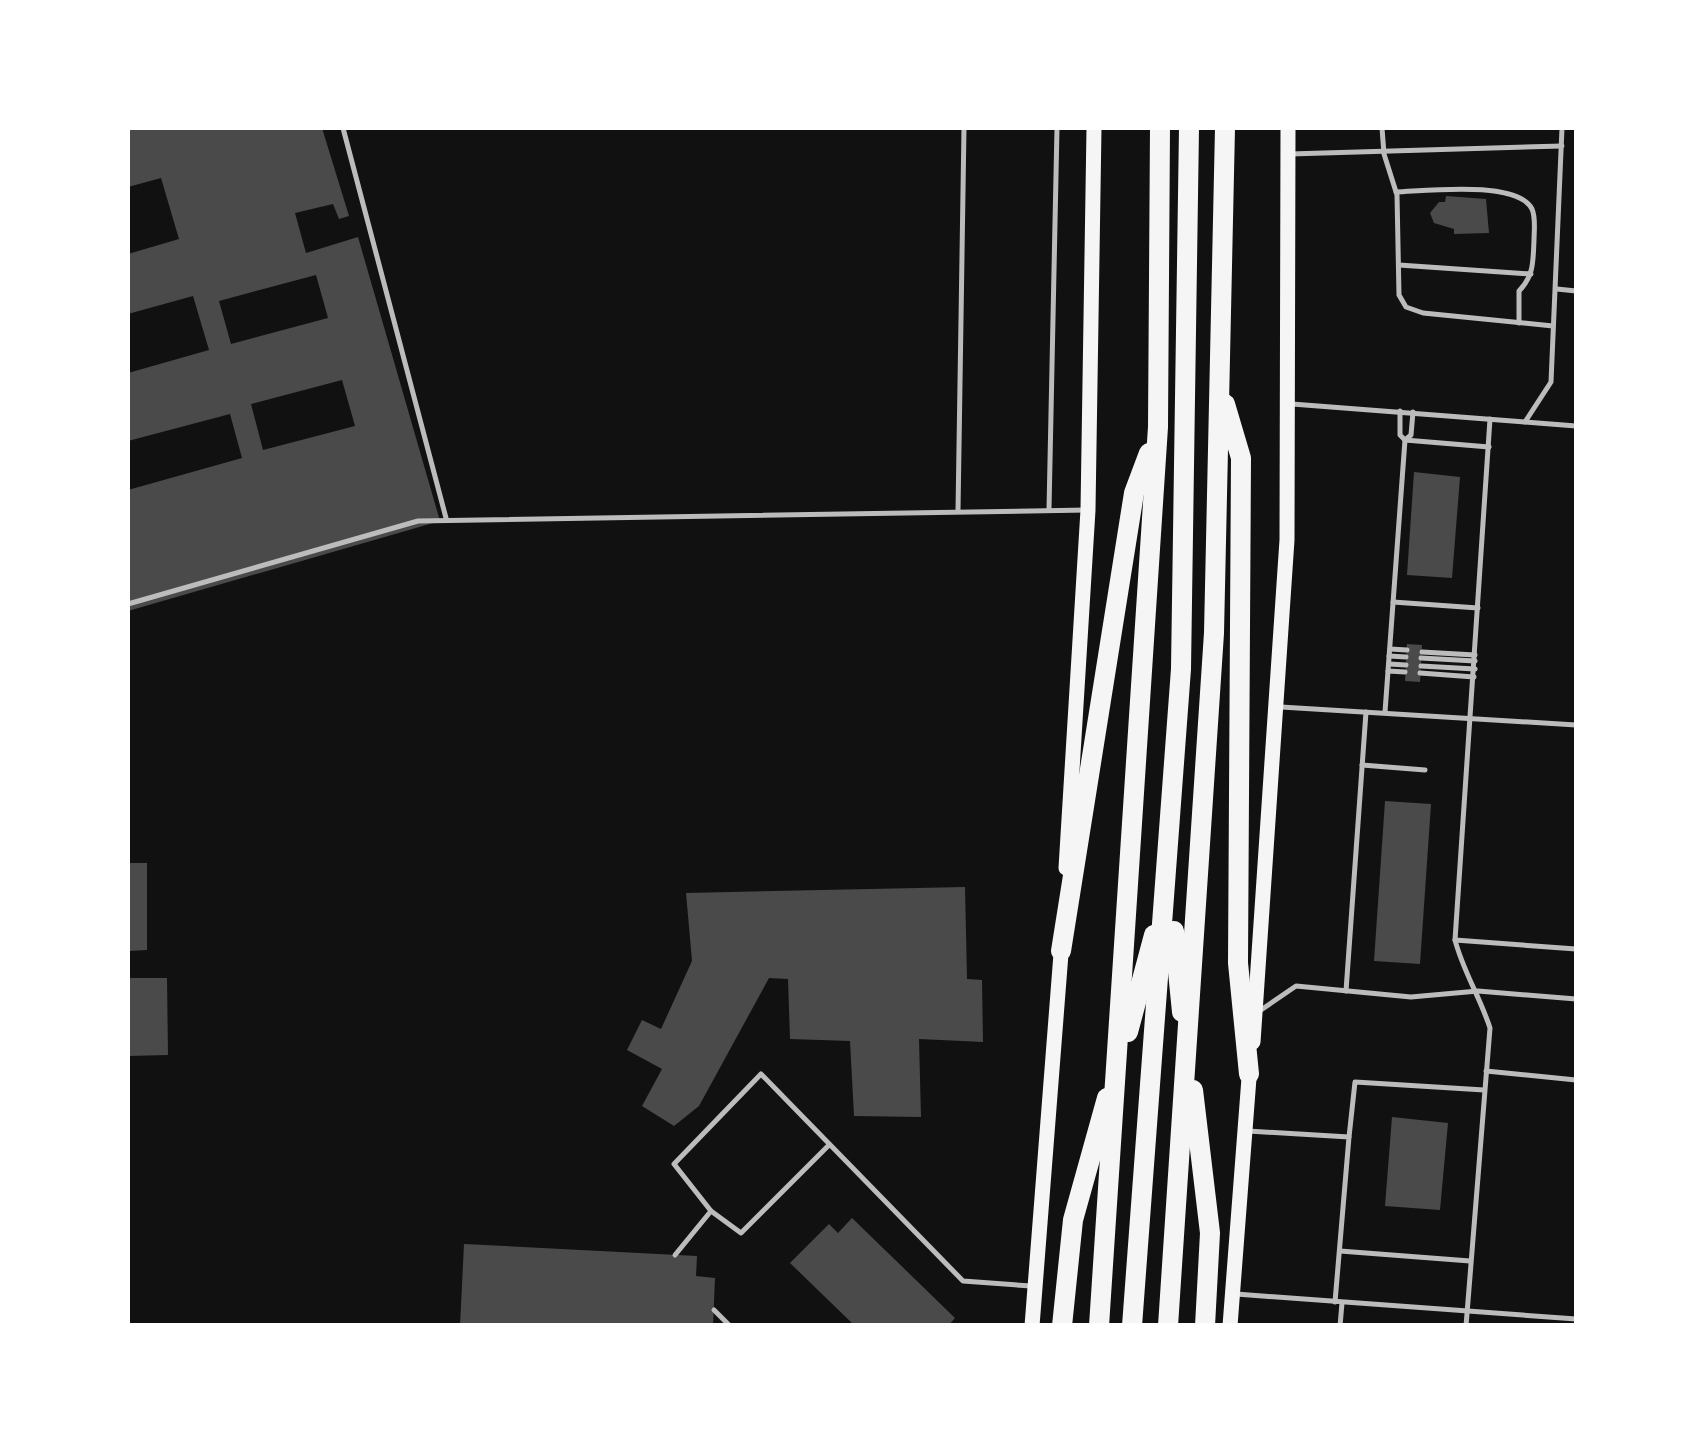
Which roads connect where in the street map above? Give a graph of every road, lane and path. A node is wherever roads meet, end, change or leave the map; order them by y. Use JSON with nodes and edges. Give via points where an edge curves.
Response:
{"nodes":[{"id":1,"x":343,"y":128,"type":"edge"},
{"id":2,"x":964,"y":128,"type":"edge"},
{"id":3,"x":1057,"y":128,"type":"edge"},
{"id":4,"x":1094,"y":128,"type":"edge"},
{"id":5,"x":1160,"y":128,"type":"edge"},
{"id":6,"x":1190,"y":128,"type":"edge"},
{"id":7,"x":1225,"y":128,"type":"edge"},
{"id":8,"x":1288,"y":128,"type":"edge"},
{"id":9,"x":1382,"y":128,"type":"edge"},
{"id":10,"x":1562,"y":128,"type":"edge"},
{"id":11,"x":1562,"y":146,"type":"junction"},
{"id":12,"x":1288,"y":154,"type":"junction"},
{"id":13,"x":1384,"y":154,"type":"junction"},
{"id":14,"x":1396,"y":192,"type":"junction"},
{"id":15,"x":1399,"y":265,"type":"junction"},
{"id":16,"x":1531,"y":274,"type":"junction"},
{"id":17,"x":1557,"y":289,"type":"junction"},
{"id":18,"x":1576,"y":291,"type":"edge"},
{"id":19,"x":1519,"y":323,"type":"junction"},
{"id":20,"x":1554,"y":326,"type":"junction"},
{"id":21,"x":1220,"y":386,"type":"junction"},
{"id":22,"x":1290,"y":403,"type":"junction"},
{"id":23,"x":1400,"y":411,"type":"junction"},
{"id":24,"x":1413,"y":412,"type":"junction"},
{"id":25,"x":1490,"y":419,"type":"junction"},
{"id":26,"x":1525,"y":422,"type":"junction"},
{"id":27,"x":1576,"y":426,"type":"edge"},
{"id":28,"x":1158,"y":427,"type":"junction"},
{"id":29,"x":1405,"y":440,"type":"junction"},
{"id":30,"x":1488,"y":447,"type":"junction"},
{"id":31,"x":1049,"y":510,"type":"junction"},
{"id":32,"x":1088,"y":510,"type":"junction"},
{"id":33,"x":958,"y":512,"type":"junction"},
{"id":34,"x":446,"y":518,"type":"junction"},
{"id":35,"x":1393,"y":602,"type":"junction"},
{"id":36,"x":128,"y":604,"type":"edge"},
{"id":37,"x":1478,"y":608,"type":"junction"},
{"id":38,"x":1475,"y":658,"type":"junction"},
{"id":39,"x":1388,"y":660,"type":"junction"},
{"id":40,"x":1474,"y":673,"type":"junction"},
{"id":41,"x":1278,"y":707,"type":"junction"},
{"id":42,"x":1366,"y":712,"type":"junction"},
{"id":43,"x":1384,"y":712,"type":"junction"},
{"id":44,"x":1471,"y":718,"type":"junction"},
{"id":45,"x":1576,"y":725,"type":"edge"},
{"id":46,"x":1362,"y":765,"type":"junction"},
{"id":47,"x":1425,"y":770,"type":"dead end"},
{"id":48,"x":1170,"y":864,"type":"junction"},
{"id":49,"x":1455,"y":940,"type":"junction"},
{"id":50,"x":1576,"y":948,"type":"edge"},
{"id":51,"x":1061,"y":950,"type":"junction"},
{"id":52,"x":1346,"y":991,"type":"junction"},
{"id":53,"x":1478,"y":991,"type":"junction"},
{"id":54,"x":1576,"y":999,"type":"edge"},
{"id":55,"x":1256,"y":1014,"type":"junction"},
{"id":56,"x":1486,"y":1071,"type":"junction"},
{"id":57,"x":1249,"y":1074,"type":"junction"},
{"id":58,"x":1576,"y":1080,"type":"edge"},
{"id":59,"x":1484,"y":1090,"type":"junction"},
{"id":60,"x":1245,"y":1131,"type":"junction"},
{"id":61,"x":1349,"y":1136,"type":"junction"},
{"id":62,"x":829,"y":1145,"type":"junction"},
{"id":63,"x":711,"y":1210,"type":"junction"},
{"id":64,"x":1340,"y":1251,"type":"junction"},
{"id":65,"x":675,"y":1254,"type":"dead end"},
{"id":66,"x":1470,"y":1262,"type":"junction"},
{"id":67,"x":1034,"y":1286,"type":"junction"},
{"id":68,"x":1233,"y":1294,"type":"junction"},
{"id":69,"x":1339,"y":1302,"type":"junction"},
{"id":70,"x":714,"y":1310,"type":"dead end"},
{"id":71,"x":1467,"y":1312,"type":"junction"},
{"id":72,"x":1576,"y":1319,"type":"edge"},
{"id":73,"x":730,"y":1326,"type":"edge"},
{"id":74,"x":1032,"y":1326,"type":"edge"},
{"id":75,"x":1062,"y":1326,"type":"edge"},
{"id":76,"x":1099,"y":1326,"type":"edge"},
{"id":77,"x":1132,"y":1326,"type":"edge"},
{"id":78,"x":1168,"y":1326,"type":"edge"},
{"id":79,"x":1205,"y":1326,"type":"edge"},
{"id":80,"x":1230,"y":1326,"type":"edge"},
{"id":81,"x":1340,"y":1326,"type":"edge"},
{"id":82,"x":1466,"y":1326,"type":"edge"}],
"edges":[{"from":1,"to":34,"type":"lane"},
{"from":2,"to":33,"type":"lane"},
{"from":3,"to":31,"type":"lane"},
{"from":4,"to":32,"type":"main road"},
{"from":5,"to":28,"type":"highway"},
{"from":6,"to":48,"type":"highway","via":[[1181,670]]},
{"from":7,"to":21,"type":"highway"},
{"from":8,"to":12,"type":"main road"},
{"from":9,"to":13,"type":"lane"},
{"from":10,"to":11,"type":"lane"},
{"from":11,"to":13,"type":"lane"},
{"from":11,"to":17,"type":"lane"},
{"from":12,"to":13,"type":"lane"},
{"from":12,"to":22,"type":"main road"},
{"from":13,"to":14,"type":"lane"},
{"from":14,"to":15,"type":"lane"},
{"from":14,"to":16,"type":"lane","via":[[1502,191],[1521,197],[1534,213]]},
{"from":15,"to":16,"type":"lane"},
{"from":15,"to":19,"type":"lane","via":[[1406,307]]},
{"from":16,"to":19,"type":"lane","via":[[1519,291]]},
{"from":17,"to":18,"type":"lane"},
{"from":17,"to":20,"type":"lane"},
{"from":19,"to":20,"type":"lane"},
{"from":20,"to":26,"type":"lane","via":[[1551,382]]},
{"from":21,"to":57,"type":"highway","via":[[1241,458],[1238,963]]},
{"from":21,"to":78,"type":"highway","via":[[1201,864]]},
{"from":22,"to":23,"type":"lane"},
{"from":22,"to":41,"type":"main road"},
{"from":23,"to":24,"type":"lane"},
{"from":23,"to":29,"type":"lane"},
{"from":24,"to":25,"type":"lane"},
{"from":24,"to":29,"type":"lane"},
{"from":25,"to":26,"type":"lane"},
{"from":25,"to":30,"type":"lane"},
{"from":26,"to":27,"type":"lane"},
{"from":28,"to":51,"type":"highway","via":[[1134,493]]},
{"from":28,"to":76,"type":"highway"},
{"from":29,"to":30,"type":"lane"},
{"from":29,"to":35,"type":"lane"},
{"from":30,"to":37,"type":"lane"},
{"from":31,"to":32,"type":"lane"},
{"from":31,"to":33,"type":"lane"},
{"from":32,"to":51,"type":"main road"},
{"from":33,"to":34,"type":"lane"},
{"from":34,"to":36,"type":"lane"},
{"from":35,"to":37,"type":"lane"},
{"from":35,"to":39,"type":"lane"},
{"from":37,"to":38,"type":"lane"},
{"from":38,"to":40,"type":"lane"},
{"from":38,"to":40,"type":"lane","via":[[1421,662]]},
{"from":39,"to":39,"type":"lane","via":[[1406,661]]},
{"from":39,"to":43,"type":"lane"},
{"from":40,"to":44,"type":"lane"},
{"from":41,"to":42,"type":"lane"},
{"from":41,"to":55,"type":"main road"},
{"from":42,"to":43,"type":"lane"},
{"from":42,"to":46,"type":"lane"},
{"from":43,"to":44,"type":"lane"},
{"from":44,"to":45,"type":"lane"},
{"from":44,"to":49,"type":"lane"},
{"from":46,"to":47,"type":"lane"},
{"from":46,"to":52,"type":"lane"},
{"from":48,"to":75,"type":"highway","via":[[1138,1002],[1073,1220]]},
{"from":48,"to":77,"type":"highway"},
{"from":48,"to":79,"type":"highway","via":[[1178,992],[1205,1166]]},
{"from":49,"to":50,"type":"lane"},
{"from":49,"to":53,"type":"lane","via":[[1463,970]]},
{"from":51,"to":67,"type":"main road"},
{"from":52,"to":53,"type":"lane","via":[[1411,997]]},
{"from":52,"to":55,"type":"lane","via":[[1291,987]]},
{"from":53,"to":54,"type":"lane"},
{"from":53,"to":56,"type":"lane","via":[[1490,1028]]},
{"from":55,"to":57,"type":"main road"},
{"from":56,"to":58,"type":"lane"},
{"from":56,"to":59,"type":"lane"},
{"from":57,"to":60,"type":"main road"},
{"from":59,"to":61,"type":"lane","via":[[1355,1082]]},
{"from":59,"to":66,"type":"lane"},
{"from":60,"to":61,"type":"lane"},
{"from":60,"to":68,"type":"main road"},
{"from":61,"to":64,"type":"lane"},
{"from":62,"to":63,"type":"lane","via":[[740,1232]]},
{"from":62,"to":63,"type":"lane","via":[[761,1074],[674,1164]]},
{"from":62,"to":67,"type":"lane","via":[[963,1281]]},
{"from":63,"to":65,"type":"lane"},
{"from":64,"to":66,"type":"lane"},
{"from":64,"to":69,"type":"lane"},
{"from":66,"to":71,"type":"lane"},
{"from":67,"to":74,"type":"main road"},
{"from":68,"to":69,"type":"lane"},
{"from":68,"to":80,"type":"main road"},
{"from":69,"to":71,"type":"lane"},
{"from":69,"to":81,"type":"lane"},
{"from":70,"to":73,"type":"lane"},
{"from":71,"to":72,"type":"lane"},
{"from":71,"to":82,"type":"lane"}]}
